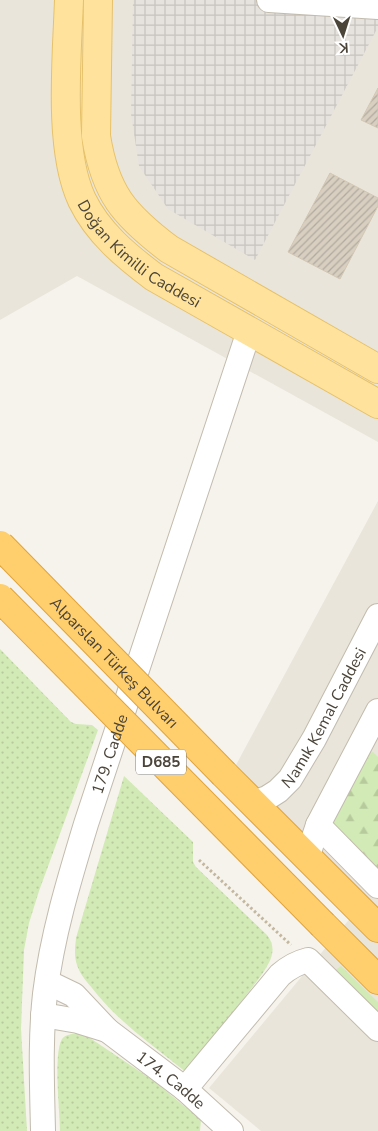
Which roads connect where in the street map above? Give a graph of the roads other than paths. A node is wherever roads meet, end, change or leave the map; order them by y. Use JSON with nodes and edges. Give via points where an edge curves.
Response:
{"nodes":[{"id":1,"x":69,"y":0,"type":"edge"},
{"id":2,"x":98,"y":0,"type":"edge"},
{"id":3,"x":269,"y":0,"type":"edge"},
{"id":4,"x":378,"y":7,"type":"edge"},
{"id":5,"x":249,"y":331,"type":"junction"},
{"id":6,"x":378,"y":369,"type":"edge"},
{"id":7,"x":378,"y":404,"type":"edge"},
{"id":8,"x":0,"y":545,"type":"edge"},
{"id":9,"x":0,"y":598,"type":"edge"},
{"id":10,"x":378,"y":616,"type":"edge"},
{"id":11,"x":378,"y":711,"type":"edge"},
{"id":12,"x":372,"y":739,"type":"edge"},
{"id":13,"x":252,"y":804,"type":"junction"},
{"id":14,"x":318,"y":825,"type":"junction"},
{"id":15,"x":308,"y":858,"type":"junction"},
{"id":16,"x":378,"y":886,"type":"edge"},
{"id":17,"x":378,"y":928,"type":"edge"},
{"id":18,"x":378,"y":980,"type":"edge"},
{"id":19,"x":47,"y":982,"type":"junction"},
{"id":20,"x":43,"y":1015,"type":"junction"},
{"id":21,"x":378,"y":1029,"type":"edge"},
{"id":22,"x":107,"y":1030,"type":"junction"},
{"id":23,"x":185,"y":1090,"type":"junction"},
{"id":24,"x":43,"y":1131,"type":"edge"},
{"id":25,"x":231,"y":1131,"type":"edge"}],
"edges":[{"from":1,"to":5,"type":"main road","name":"Doğan Kimilli Caddesi","via":[[68,136],[74,177],[82,200],[105,233],[154,277]]},
{"from":2,"to":6,"type":"main road","name":"Doğan Kimilli Caddesi","via":[[96,136],[106,178],[115,198],[130,216],[169,249]]},
{"from":3,"to":4,"type":"street"},
{"from":5,"to":7,"type":"main road","name":"Doğan Kimilli Caddesi"},
{"from":5,"to":19,"type":"street","name":"179. Cadde","via":[[86,824],[61,911]]},
{"from":8,"to":13,"type":"highway","name":"Alparslan Türkeş Bulvarı","number":"D685","bridge":true},
{"from":9,"to":18,"type":"highway","number":"D685","bridge":true},
{"from":10,"to":13,"type":"street","name":"Namık Kemal Caddesi","via":[[290,779],[272,794]]},
{"from":11,"to":12,"type":"street"},
{"from":12,"to":14,"type":"street"},
{"from":13,"to":15,"type":"highway","name":"Alparslan Türkeş Bulvarı","number":"D685"},
{"from":14,"to":15,"type":"street"},
{"from":14,"to":16,"type":"street"},
{"from":15,"to":17,"type":"highway","name":"Alparslan Türkeş Bulvarı","number":"D685"},
{"from":19,"to":20,"type":"street","name":"179. Cadde"},
{"from":19,"to":22,"type":"street","via":[[74,995]]},
{"from":20,"to":22,"type":"street"},
{"from":20,"to":24,"type":"street","name":"179. Cadde"},
{"from":21,"to":23,"type":"street","via":[[308,960],[288,967],[280,974]]},
{"from":22,"to":23,"type":"street","name":"174. Cadde"},
{"from":23,"to":25,"type":"street","name":"174. Cadde"}]}
